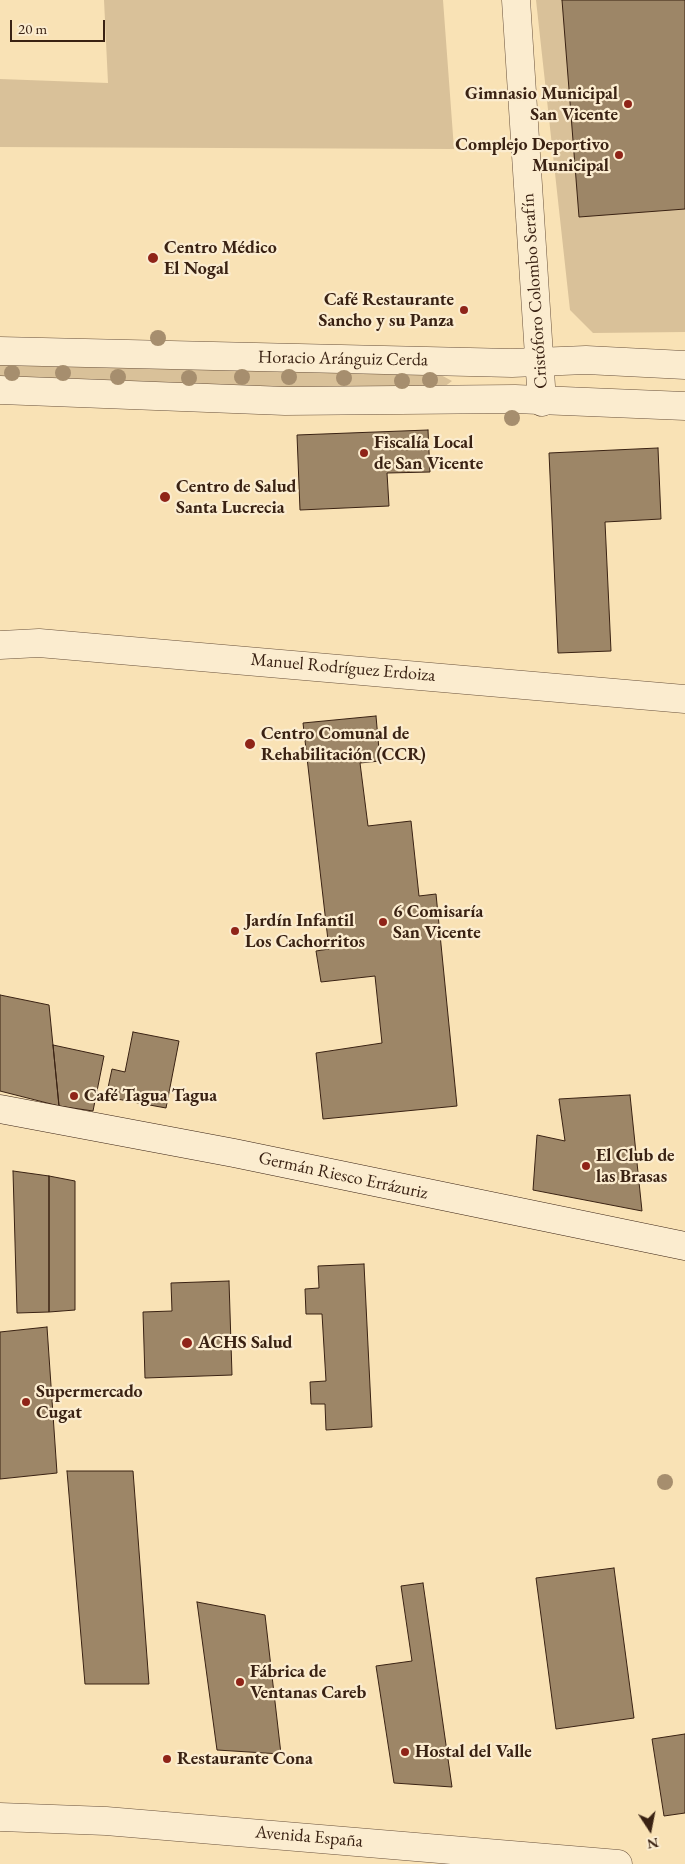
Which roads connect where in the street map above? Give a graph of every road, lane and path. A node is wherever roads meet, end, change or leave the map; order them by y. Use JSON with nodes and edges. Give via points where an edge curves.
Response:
{"nodes":[{"id":1,"x":516,"y":0,"type":"edge"},
{"id":2,"x":0,"y":351,"type":"edge"},
{"id":3,"x":540,"y":363,"type":"junction"},
{"id":4,"x":685,"y":365,"type":"edge"},
{"id":5,"x":0,"y":390,"type":"edge"},
{"id":6,"x":542,"y":402,"type":"junction"},
{"id":7,"x":685,"y":406,"type":"edge"},
{"id":8,"x":0,"y":645,"type":"edge"},
{"id":9,"x":685,"y":699,"type":"edge"},
{"id":10,"x":0,"y":1109,"type":"edge"},
{"id":11,"x":685,"y":1246,"type":"edge"},
{"id":12,"x":0,"y":1817,"type":"edge"},
{"id":13,"x":618,"y":1864,"type":"edge"}],
"edges":[{"from":1,"to":3,"type":"street","name":"Cristóforo Colombo Serafín"},
{"from":2,"to":3,"type":"street","name":"Horacio Aránguiz Cerda"},
{"from":3,"to":4,"type":"street","name":"Horacio Aránguiz Cerda","via":[[586,360]]},
{"from":3,"to":6,"type":"street","name":"Cristóforo Colombo Serafín"},
{"from":5,"to":6,"type":"street","via":[[286,400],[515,399]]},
{"from":6,"to":7,"type":"street"},
{"from":8,"to":9,"type":"street","name":"Manuel Rodríguez Erdoiza","via":[[49,644]]},
{"from":10,"to":11,"type":"street","name":"Germán Riesco Errázuriz"},
{"from":12,"to":13,"type":"street","name":"Avenida España","via":[[106,1822]]}]}
